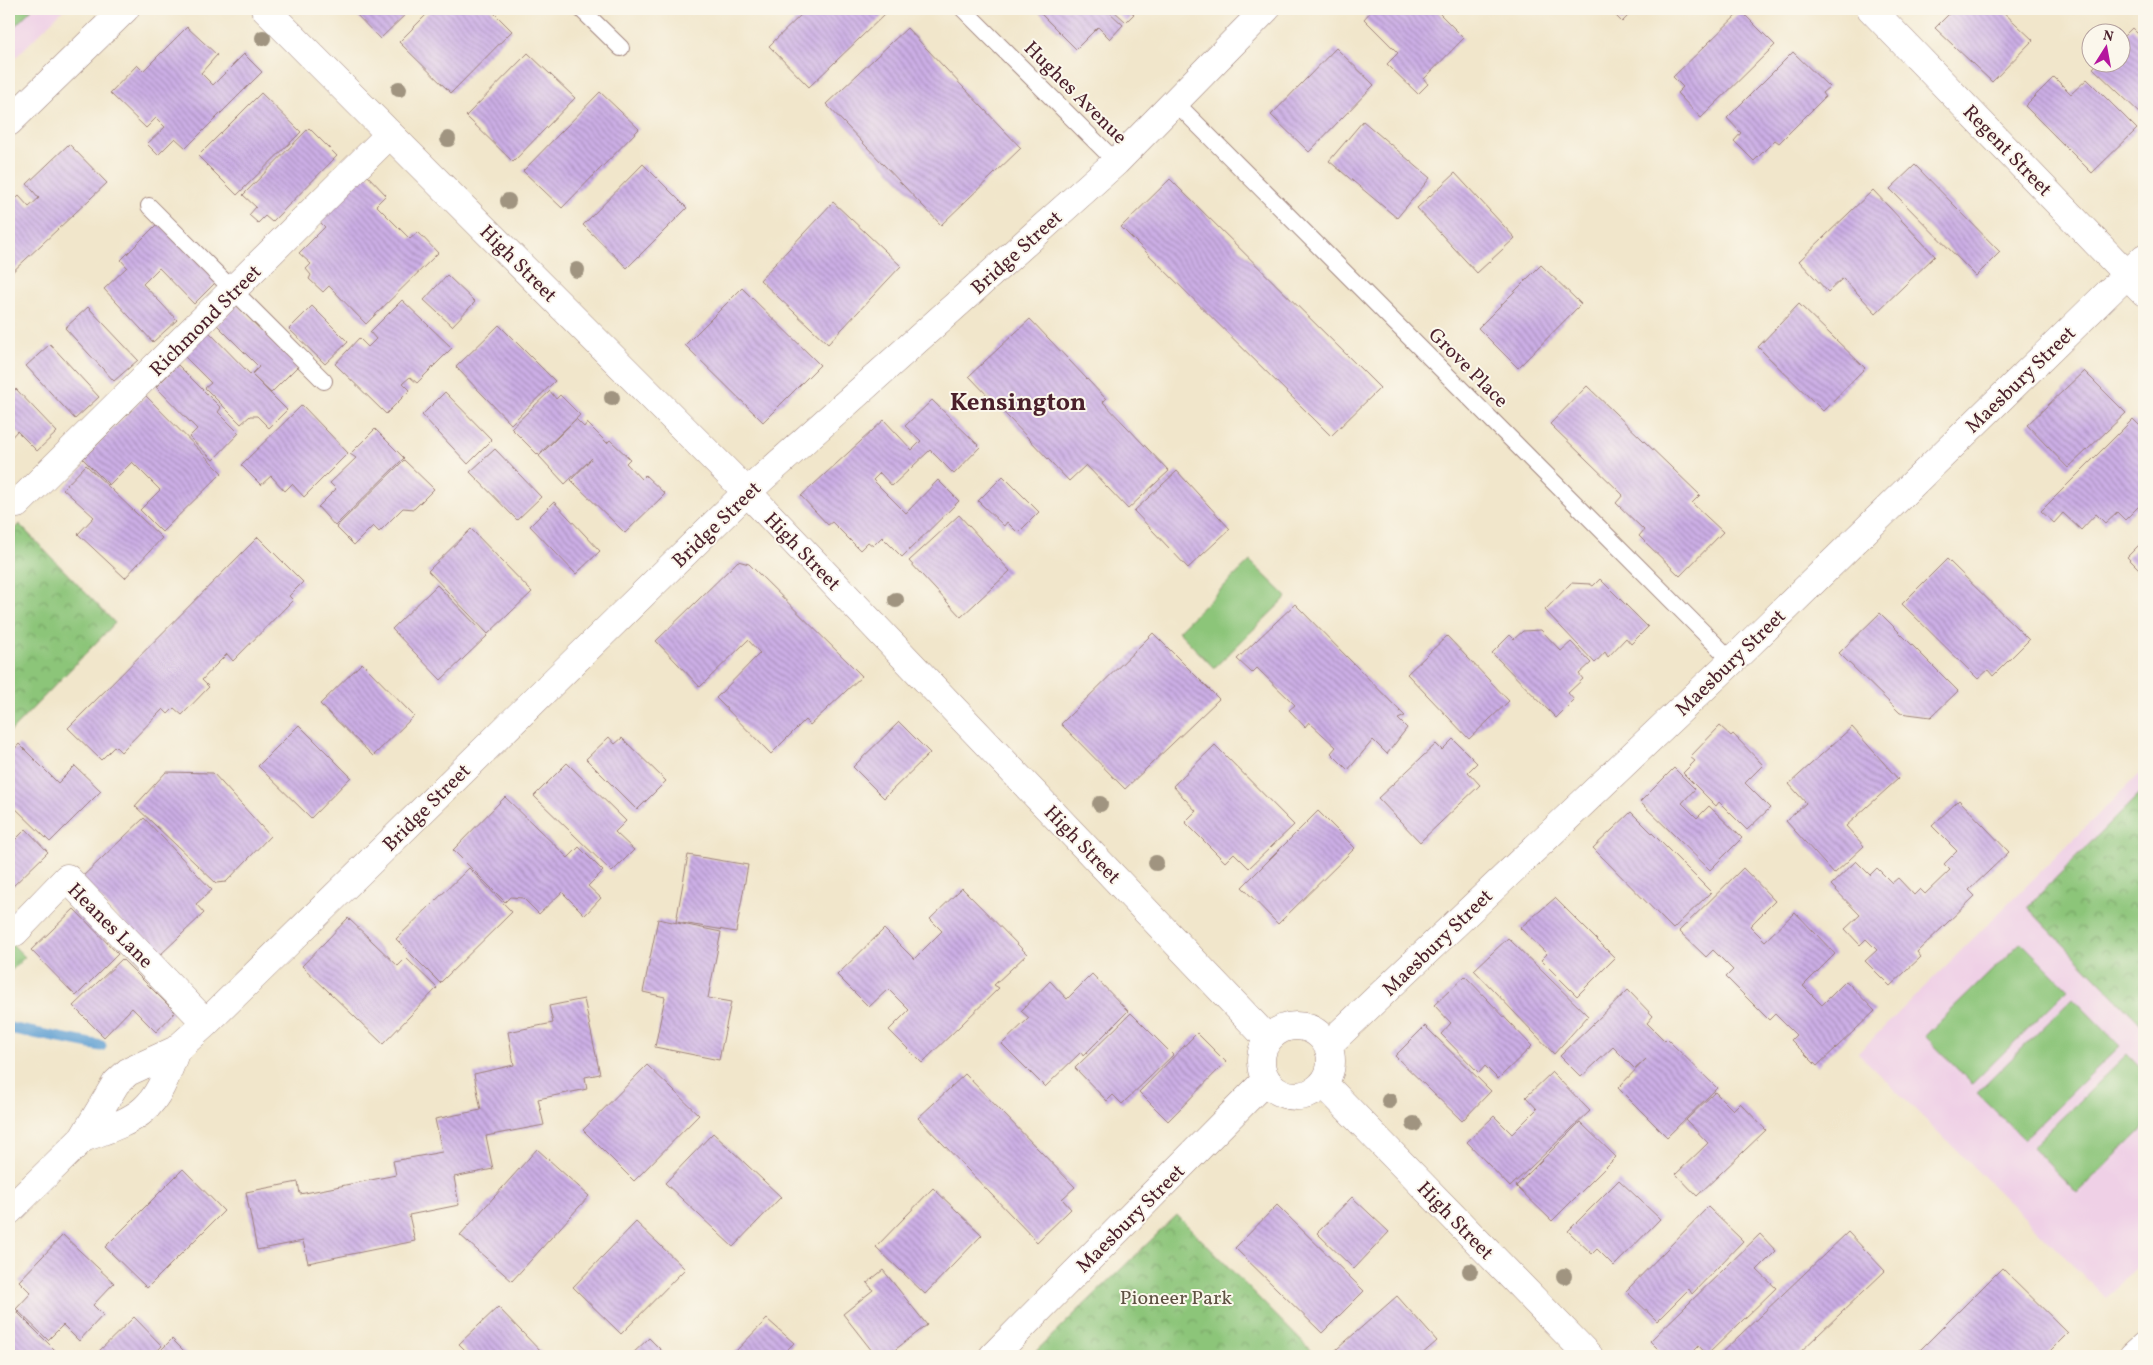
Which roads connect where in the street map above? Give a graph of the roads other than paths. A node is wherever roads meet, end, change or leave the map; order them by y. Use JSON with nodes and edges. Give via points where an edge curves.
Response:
{"nodes":[{"id":1,"x":125,"y":9,"type":"edge"},
{"id":2,"x":265,"y":9,"type":"edge"},
{"id":3,"x":580,"y":9,"type":"edge"},
{"id":4,"x":963,"y":9,"type":"edge"},
{"id":5,"x":1266,"y":9,"type":"edge"},
{"id":6,"x":1871,"y":9,"type":"edge"},
{"id":7,"x":621,"y":48,"type":"dead end"},
{"id":8,"x":1176,"y":103,"type":"junction"},
{"id":9,"x":9,"y":122,"type":"edge"},
{"id":10,"x":390,"y":134,"type":"junction"},
{"id":11,"x":1116,"y":162,"type":"junction"},
{"id":12,"x":149,"y":206,"type":"dead end"},
{"id":13,"x":2139,"y":274,"type":"edge"},
{"id":14,"x":234,"y":292,"type":"junction"},
{"id":15,"x":324,"y":382,"type":"dead end"},
{"id":16,"x":747,"y":492,"type":"junction"},
{"id":17,"x":17,"y":504,"type":"dead end"},
{"id":18,"x":1732,"y":661,"type":"junction"},
{"id":19,"x":15,"y":932,"type":"dead end"},
{"id":20,"x":206,"y":1024,"type":"junction"},
{"id":21,"x":1268,"y":1039,"type":"junction"},
{"id":22,"x":1328,"y":1045,"type":"junction"},
{"id":23,"x":176,"y":1050,"type":"junction"},
{"id":24,"x":1266,"y":1080,"type":"junction"},
{"id":25,"x":1324,"y":1083,"type":"junction"},
{"id":26,"x":83,"y":1138,"type":"junction"},
{"id":27,"x":9,"y":1211,"type":"edge"},
{"id":28,"x":2144,"y":1346,"type":"edge"},
{"id":29,"x":993,"y":1356,"type":"edge"},
{"id":30,"x":1589,"y":1356,"type":"edge"},
{"id":31,"x":2133,"y":1356,"type":"edge"}],
"edges":[{"from":1,"to":9,"type":"street"},
{"from":2,"to":10,"type":"street","name":"High Street"},
{"from":3,"to":7,"type":"lane"},
{"from":4,"to":11,"type":"lane","name":"Hughes Avenue"},
{"from":5,"to":8,"type":"street","name":"Bridge Street"},
{"from":6,"to":13,"type":"street","name":"Regent Street"},
{"from":8,"to":11,"type":"street","name":"Bridge Street"},
{"from":8,"to":18,"type":"lane","name":"Grove Place"},
{"from":10,"to":14,"type":"street","name":"Richmond Street"},
{"from":10,"to":16,"type":"street","name":"High Street"},
{"from":11,"to":16,"type":"street","name":"Bridge Street"},
{"from":12,"to":14,"type":"lane"},
{"from":13,"to":18,"type":"street","name":"Maesbury Street"},
{"from":14,"to":15,"type":"lane"},
{"from":14,"to":17,"type":"street","name":"Richmond Street"},
{"from":16,"to":20,"type":"street","name":"Bridge Street"},
{"from":16,"to":21,"type":"street","name":"High Street"},
{"from":18,"to":22,"type":"street","name":"Maesbury Street"},
{"from":19,"to":20,"type":"street","name":"Heanes Lane","via":[[67,878]]},
{"from":20,"to":23,"type":"street","name":"Bridge Street"},
{"from":21,"to":22,"type":"street","via":[[1283,1029],[1302,1026],[1321,1035]]},
{"from":21,"to":24,"type":"street","via":[[1261,1057]]},
{"from":22,"to":25,"type":"street","via":[[1331,1069]]},
{"from":23,"to":26,"type":"street","name":"Bridge Street","via":[[139,1066],[116,1083]]},
{"from":23,"to":26,"type":"street","name":"Bridge Street","via":[[163,1085],[141,1113],[125,1124]]},
{"from":24,"to":25,"type":"street","via":[[1282,1094],[1294,1097],[1318,1090]]},
{"from":24,"to":29,"type":"street","name":"Maesbury Street"},
{"from":25,"to":30,"type":"street","name":"High Street"},
{"from":26,"to":27,"type":"street","name":"Bridge Street"},
{"from":28,"to":31,"type":"street"}]}
